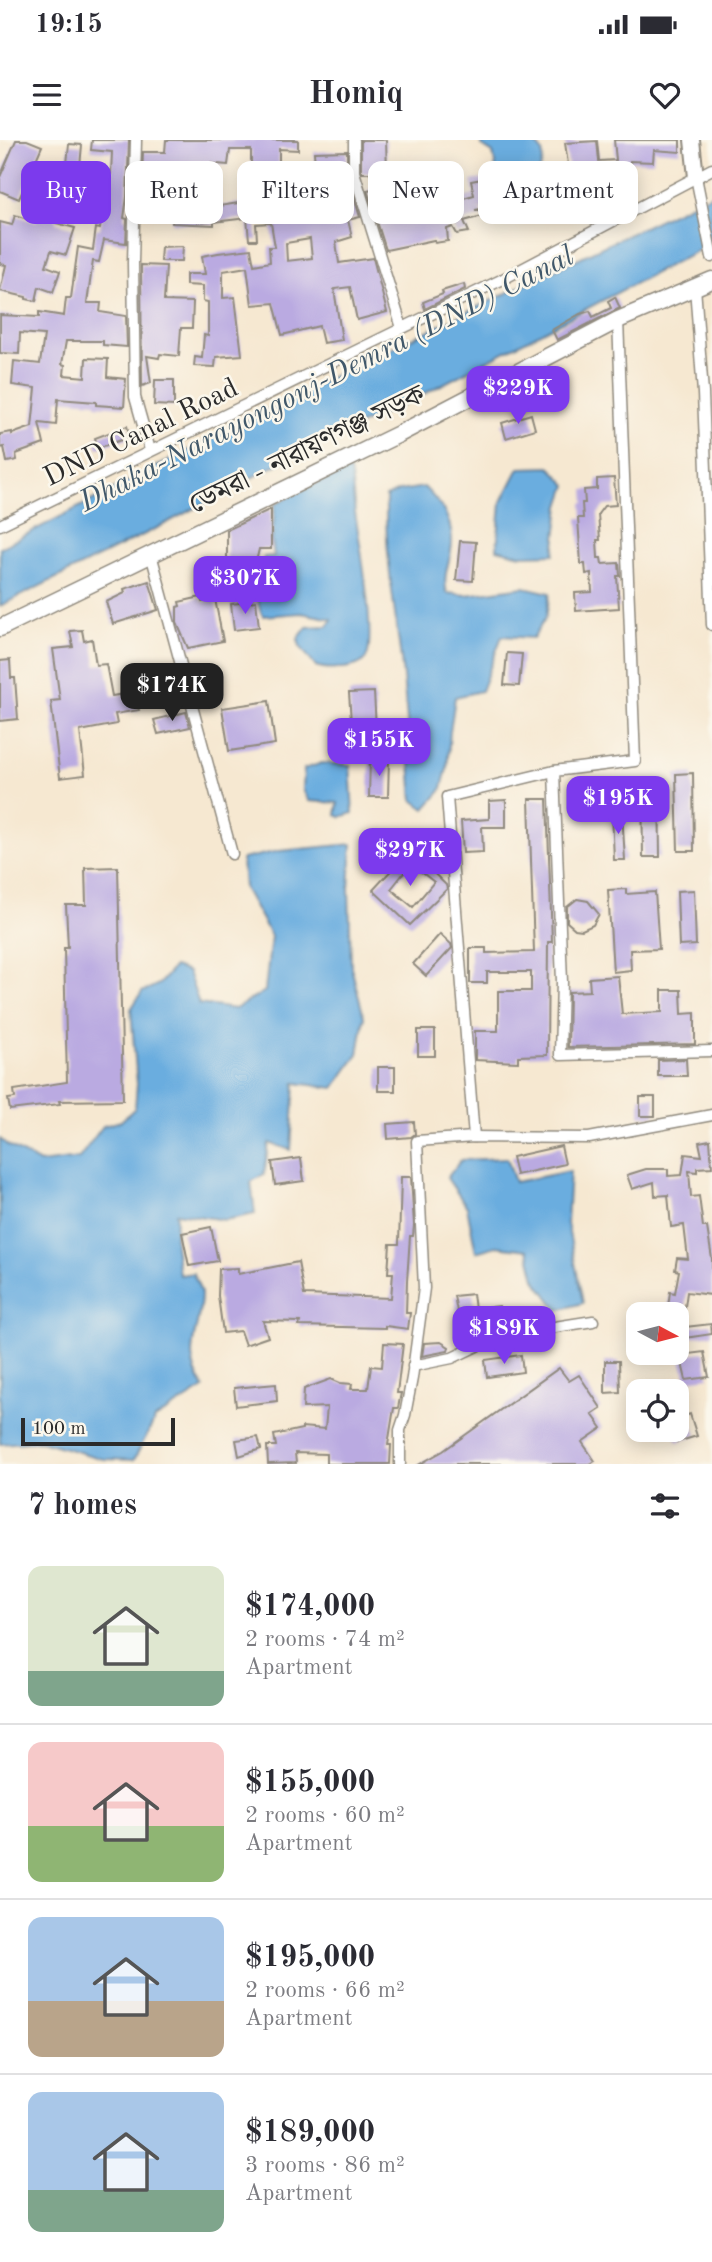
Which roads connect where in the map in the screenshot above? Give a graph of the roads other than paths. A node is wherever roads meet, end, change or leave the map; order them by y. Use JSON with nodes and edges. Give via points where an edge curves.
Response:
{"nodes":[{"id":1,"x":136,"y":140,"type":"edge"},
{"id":2,"x":354,"y":140,"type":"edge"},
{"id":3,"x":692,"y":140,"type":"edge"},
{"id":4,"x":712,"y":169,"type":"edge"},
{"id":5,"x":696,"y":177,"type":"junction"},
{"id":6,"x":712,"y":257,"type":"edge"},
{"id":7,"x":712,"y":280,"type":"edge"},
{"id":8,"x":695,"y":288,"type":"junction"},
{"id":9,"x":618,"y":320,"type":"junction"},
{"id":10,"x":402,"y":328,"type":"junction"},
{"id":11,"x":708,"y":391,"type":"edge"},
{"id":12,"x":150,"y":450,"type":"junction"},
{"id":13,"x":709,"y":469,"type":"edge"},
{"id":14,"x":0,"y":525,"type":"edge"},
{"id":15,"x":151,"y":554,"type":"junction"},
{"id":16,"x":712,"y":625,"type":"edge"},
{"id":17,"x":0,"y":628,"type":"edge"},
{"id":18,"x":554,"y":771,"type":"junction"},
{"id":19,"x":232,"y":855,"type":"dead end"},
{"id":20,"x":712,"y":1051,"type":"edge"},
{"id":21,"x":712,"y":1115,"type":"edge"},
{"id":22,"x":474,"y":1137,"type":"junction"},
{"id":23,"x":593,"y":1321,"type":"dead end"},
{"id":24,"x":413,"y":1366,"type":"junction"},
{"id":25,"x":400,"y":1464,"type":"edge"}],
"edges":[{"from":1,"to":12,"type":"street","via":[[135,397]]},
{"from":2,"to":10,"type":"street","via":[[354,172]]},
{"from":3,"to":5,"type":"street"},
{"from":4,"to":5,"type":"street","name":"DND Canal Road"},
{"from":5,"to":6,"type":"street"},
{"from":5,"to":10,"type":"street","name":"DND Canal Road"},
{"from":7,"to":8,"type":"main road","name":"ডেমরা - নারায়ণগঞ্জ সড়ক"},
{"from":8,"to":9,"type":"main road","name":"ডেমরা - নারায়ণগঞ্জ সড়ক"},
{"from":8,"to":11,"type":"street"},
{"from":9,"to":15,"type":"main road","name":"ডেমরা - নারায়ণগঞ্জ সড়ক","via":[[399,434]]},
{"from":9,"to":18,"type":"street","via":[[635,761]]},
{"from":10,"to":12,"type":"street","name":"DND Canal Road"},
{"from":11,"to":13,"type":"street"},
{"from":12,"to":14,"type":"street","name":"DND Canal Road"},
{"from":13,"to":16,"type":"street"},
{"from":15,"to":17,"type":"main road","name":"ডেমরা - নারায়ণগঞ্জ সড়ক"},
{"from":15,"to":19,"type":"street"},
{"from":18,"to":20,"type":"street","via":[[562,982],[560,1055]]},
{"from":18,"to":22,"type":"street","via":[[447,797]]},
{"from":21,"to":22,"type":"street","via":[[589,1138]]},
{"from":22,"to":24,"type":"street","via":[[417,1141],[424,1288]]},
{"from":23,"to":24,"type":"street","via":[[498,1336],[452,1358]]},
{"from":24,"to":25,"type":"street","via":[[400,1430]]}]}
